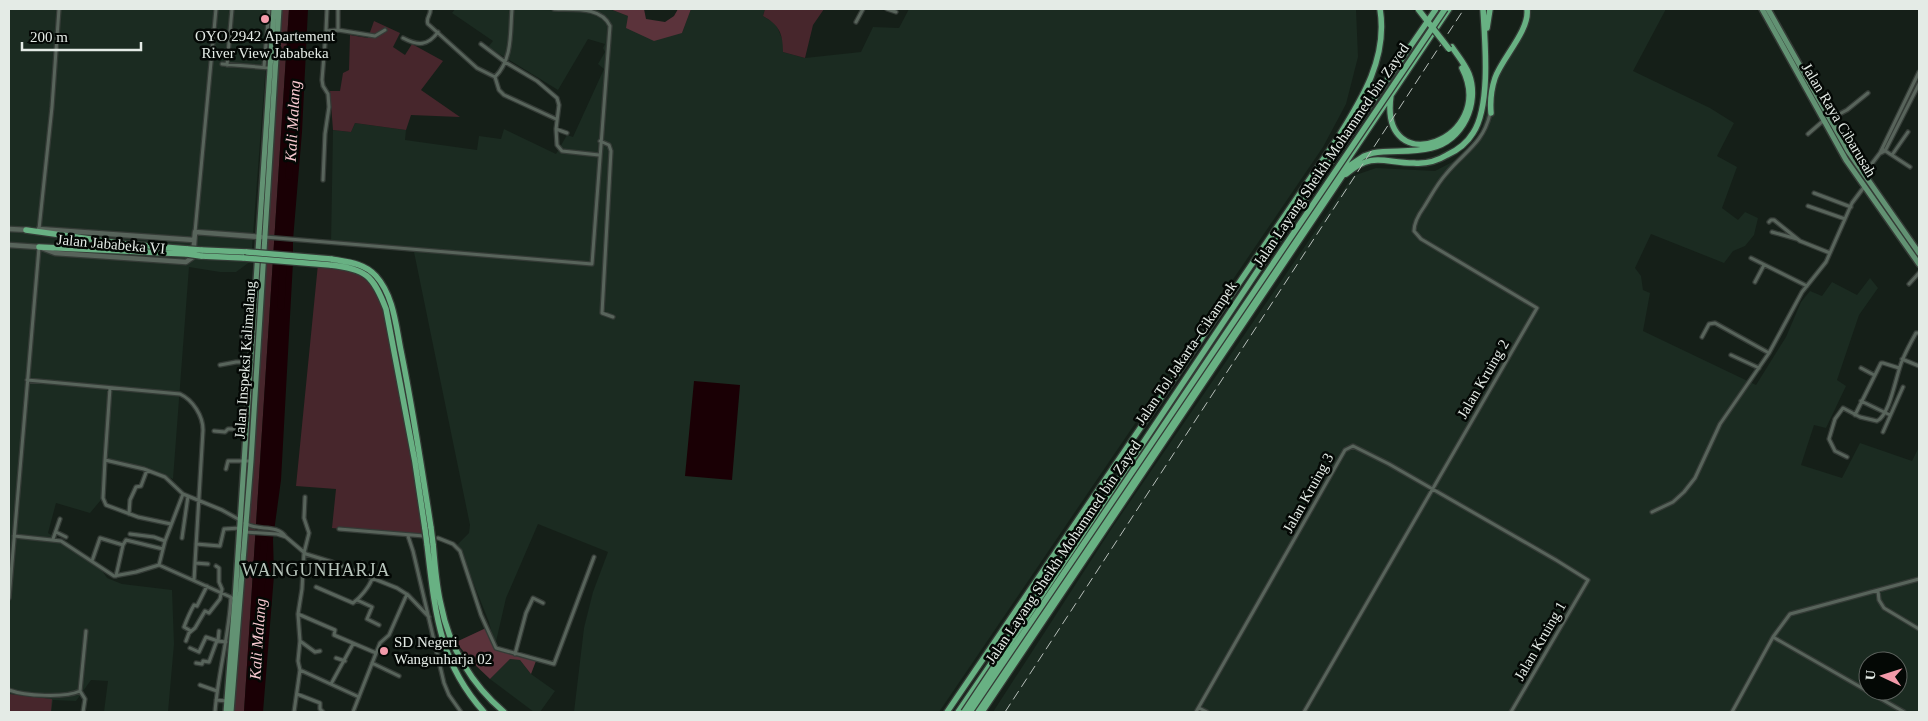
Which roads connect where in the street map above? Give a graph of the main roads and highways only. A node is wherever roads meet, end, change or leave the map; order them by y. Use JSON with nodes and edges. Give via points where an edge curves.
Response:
{"nodes":[{"id":1,"x":274,"y":9,"type":"edge"},
{"id":2,"x":279,"y":9,"type":"edge"},
{"id":3,"x":1380,"y":9,"type":"edge"},
{"id":4,"x":1418,"y":9,"type":"edge"},
{"id":5,"x":1423,"y":9,"type":"edge"},
{"id":6,"x":1435,"y":9,"type":"edge"},
{"id":7,"x":1445,"y":9,"type":"edge"},
{"id":8,"x":1449,"y":9,"type":"edge"},
{"id":9,"x":1483,"y":9,"type":"edge"},
{"id":10,"x":1490,"y":9,"type":"edge"},
{"id":11,"x":1527,"y":9,"type":"edge"},
{"id":12,"x":1762,"y":9,"type":"edge"},
{"id":13,"x":1768,"y":9,"type":"edge"},
{"id":14,"x":1485,"y":42,"type":"junction"},
{"id":15,"x":1451,"y":48,"type":"junction"},
{"id":16,"x":1392,"y":93,"type":"junction"},
{"id":17,"x":1491,"y":113,"type":"road end"},
{"id":18,"x":1341,"y":178,"type":"junction"},
{"id":19,"x":9,"y":229,"type":"edge"},
{"id":20,"x":26,"y":230,"type":"joint"},
{"id":21,"x":39,"y":231,"type":"junction"},
{"id":22,"x":258,"y":236,"type":"junction"},
{"id":23,"x":267,"y":237,"type":"junction"},
{"id":24,"x":194,"y":240,"type":"junction"},
{"id":25,"x":9,"y":245,"type":"edge"},
{"id":26,"x":39,"y":247,"type":"junction"},
{"id":27,"x":187,"y":252,"type":"junction"},
{"id":28,"x":1919,"y":253,"type":"edge"},
{"id":29,"x":256,"y":263,"type":"junction"},
{"id":30,"x":264,"y":263,"type":"junction"},
{"id":31,"x":1919,"y":264,"type":"edge"},
{"id":32,"x":254,"y":305,"type":"junction"},
{"id":33,"x":261,"y":305,"type":"junction"},
{"id":34,"x":430,"y":544,"type":"junction"},
{"id":35,"x":226,"y":712,"type":"edge"},
{"id":36,"x":231,"y":712,"type":"edge"},
{"id":37,"x":484,"y":712,"type":"edge"},
{"id":38,"x":504,"y":712,"type":"edge"},
{"id":39,"x":947,"y":712,"type":"edge"},
{"id":40,"x":958,"y":712,"type":"edge"},
{"id":41,"x":964,"y":712,"type":"edge"},
{"id":42,"x":970,"y":712,"type":"edge"},
{"id":43,"x":976,"y":712,"type":"edge"},
{"id":44,"x":982,"y":712,"type":"edge"}],
"edges":[{"from":1,"to":22,"type":"main road","name":"Jalan Inspeksi Kalimalang","via":[[267,68]]},
{"from":2,"to":23,"type":"main road","name":"Jalan Inspeksi Kalimalang"},
{"from":3,"to":39,"type":"highway","via":[[1381,38],[1376,67],[1338,139]]},
{"from":4,"to":15,"type":"highway","bridge":true},
{"from":5,"to":15,"type":"highway","bridge":true},
{"from":6,"to":40,"type":"highway","name":"Jalan Tol Jakarta–Cikampek"},
{"from":6,"to":41,"type":"highway","name":"Jalan Layang Sheikh Mohammed bin Zayed","bridge":true},
{"from":7,"to":42,"type":"highway","name":"Jalan Layang Sheikh Mohammed bin Zayed","bridge":true},
{"from":8,"to":16,"type":"highway","name":"Jalan Tol Jakarta–Cikampek"},
{"from":9,"to":14,"type":"highway"},
{"from":10,"to":14,"type":"highway"},
{"from":11,"to":17,"type":"highway","via":[[1526,22],[1495,78],[1490,98]]},
{"from":12,"to":31,"type":"main road","name":"Jalan Raya Cibarusah","via":[[1846,160]]},
{"from":13,"to":28,"type":"main road","name":"Jalan Raya Cibarusah","via":[[1864,174]]},
{"from":14,"to":18,"type":"highway","via":[[1484,91],[1479,119],[1463,145],[1426,163],[1368,160]]},
{"from":15,"to":16,"type":"highway","via":[[1463,70],[1468,96],[1464,116],[1448,136],[1423,145],[1412,143],[1400,135],[1391,121]]},
{"from":15,"to":18,"type":"highway","via":[[1465,66],[1472,88],[1469,114],[1459,130],[1434,148],[1384,151],[1364,156],[1349,166]]},
{"from":16,"to":43,"type":"highway","name":"Jalan Tol Jakarta–Cikampek"},
{"from":18,"to":44,"type":"highway"},
{"from":19,"to":20,"type":"main road"},
{"from":20,"to":21,"type":"highway"},
{"from":21,"to":24,"type":"main road","name":"Jalan Jababeka VI"},
{"from":21,"to":27,"type":"highway"},
{"from":22,"to":23,"type":"main road"},
{"from":22,"to":24,"type":"main road","name":"Jalan Jababeka VI","via":[[195,232]]},
{"from":22,"to":29,"type":"main road","name":"Jalan Inspeksi Kalimalang"},
{"from":23,"to":30,"type":"main road","name":"Jalan Inspeksi Kalimalang"},
{"from":24,"to":26,"type":"main road","name":"Jalan Jababeka VI","via":[[192,257],[186,262],[55,253]]},
{"from":25,"to":26,"type":"main road","name":"Jalan Jababeka VI"},
{"from":26,"to":27,"type":"highway"},
{"from":27,"to":34,"type":"highway","bridge":true,"via":[[331,262],[364,273],[381,294],[386,309]]},
{"from":29,"to":30,"type":"main road"},
{"from":29,"to":32,"type":"main road","name":"Jalan Inspeksi Kalimalang"},
{"from":30,"to":33,"type":"main road","name":"Jalan Inspeksi Kalimalang"},
{"from":32,"to":33,"type":"main road"},
{"from":32,"to":35,"type":"main road","name":"Jalan Inspeksi Kalimalang"},
{"from":33,"to":36,"type":"main road","name":"Jalan Inspeksi Kalimalang","via":[[246,523],[248,533]]},
{"from":34,"to":37,"type":"highway","via":[[434,605],[448,656],[460,681]]},
{"from":34,"to":38,"type":"highway","via":[[440,604],[456,650],[474,680]]}]}
